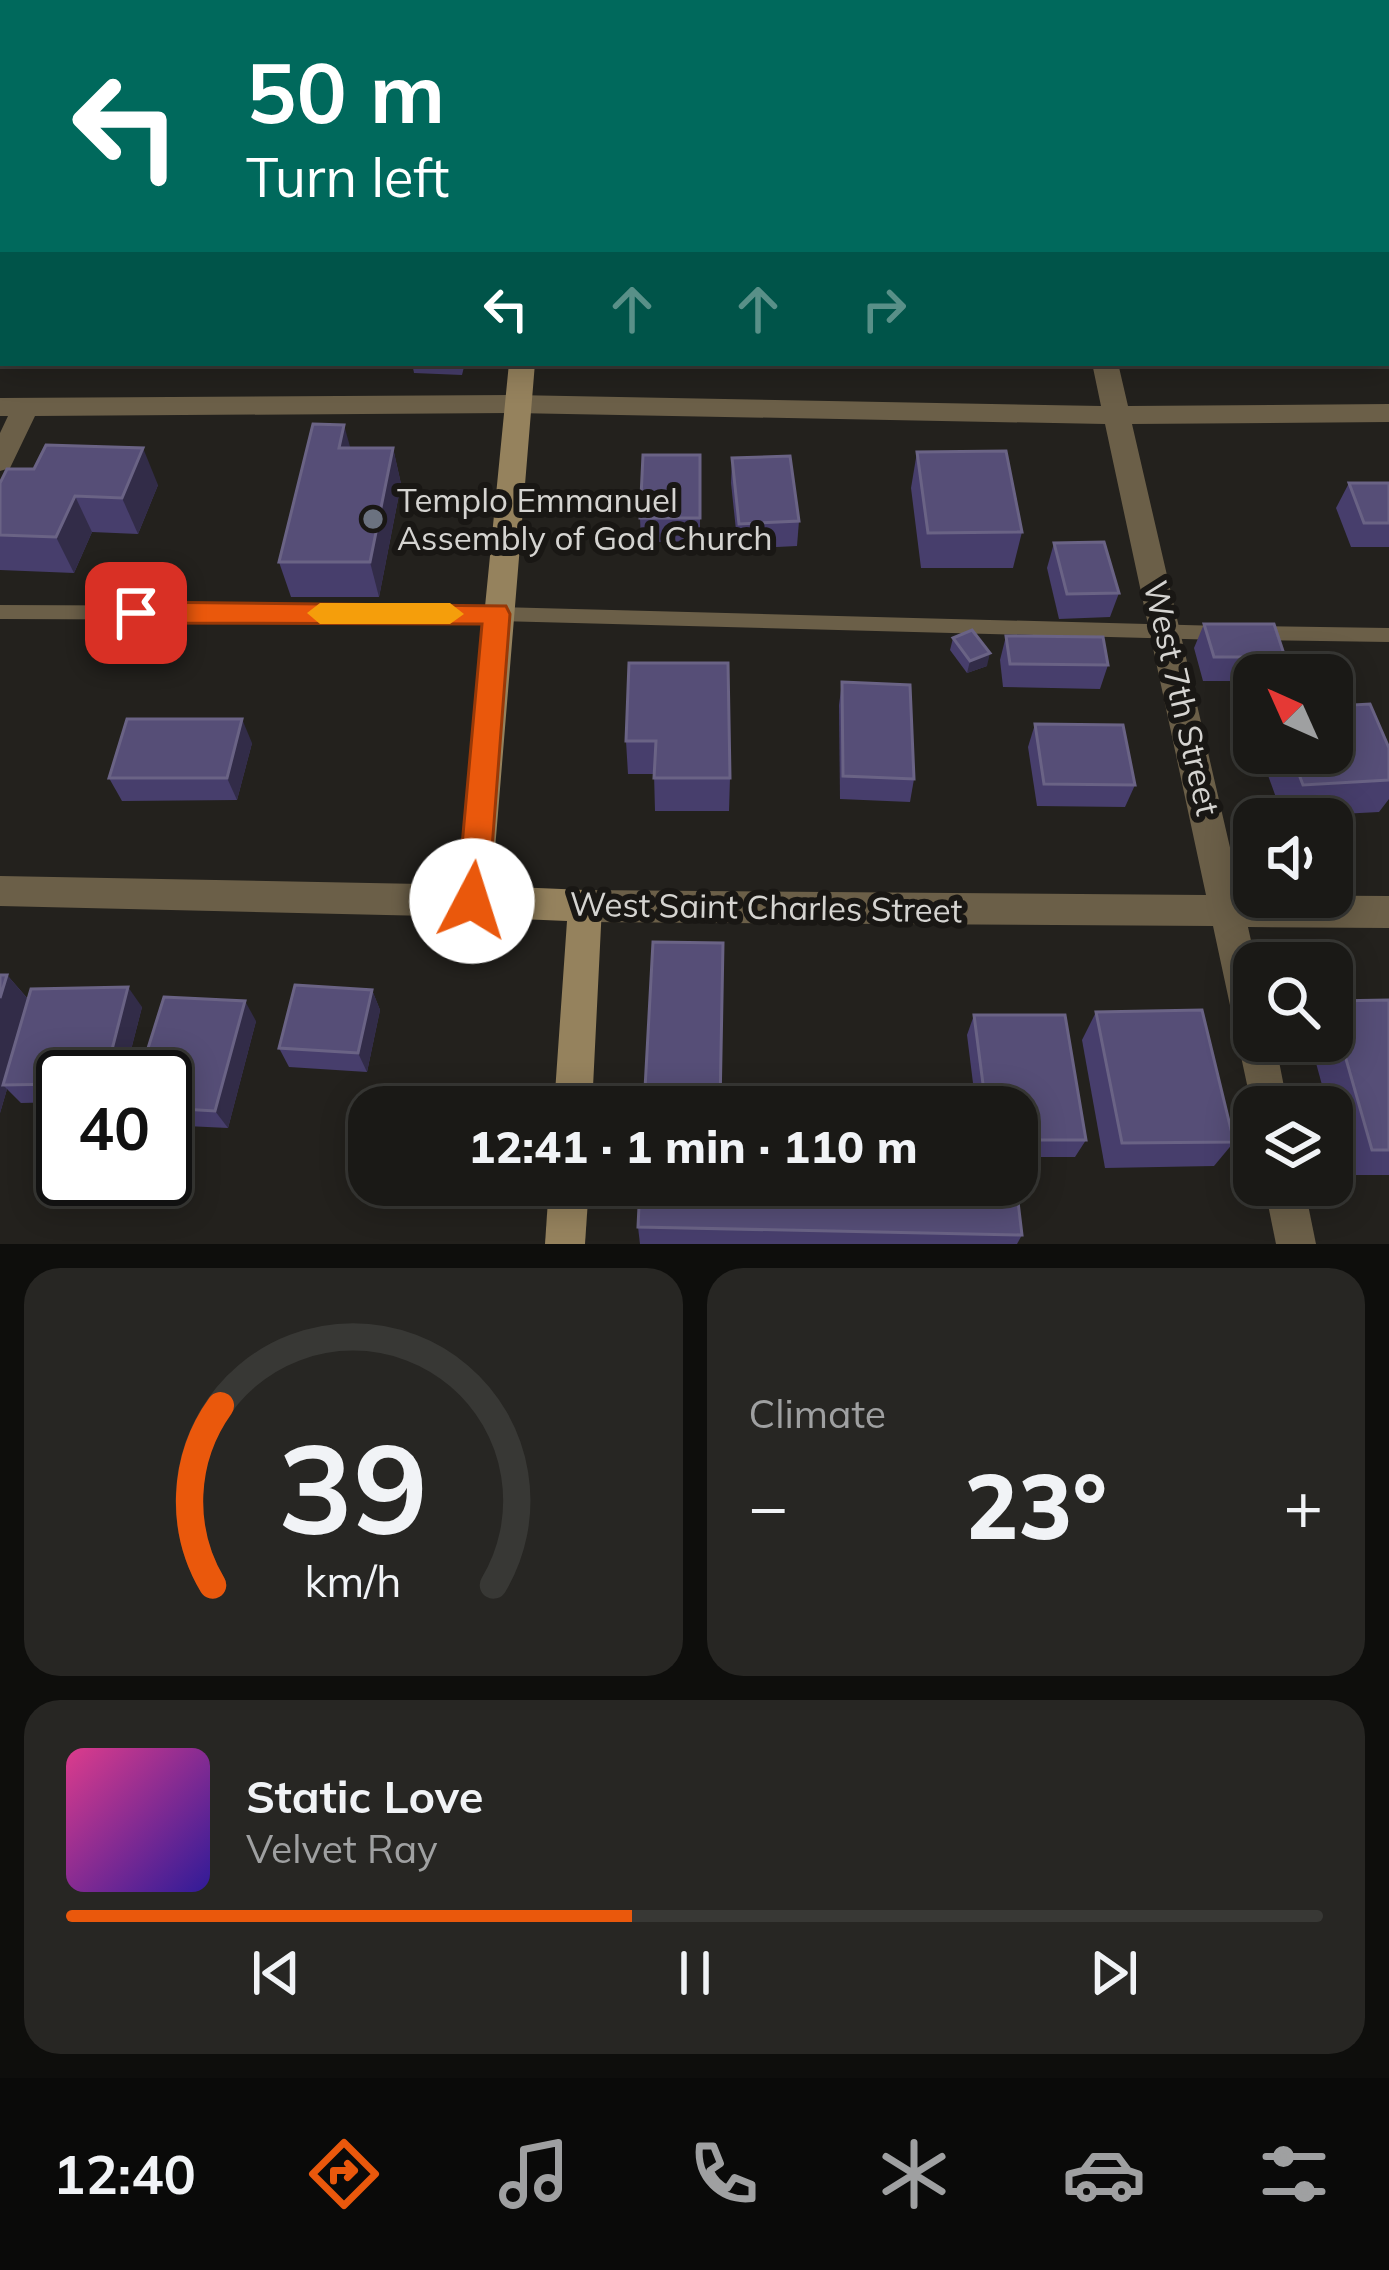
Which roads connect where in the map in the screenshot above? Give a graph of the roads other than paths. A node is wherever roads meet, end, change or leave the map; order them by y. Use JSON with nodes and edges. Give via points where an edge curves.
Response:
{"nodes":[{"id":1,"x":521,"y":366,"type":"edge"},
{"id":2,"x":1106,"y":366,"type":"edge"},
{"id":3,"x":514,"y":404,"type":"junction"},
{"id":4,"x":12,"y":407,"type":"edge"},
{"id":5,"x":1389,"y":413,"type":"edge"},
{"id":6,"x":1118,"y":415,"type":"junction"},
{"id":7,"x":0,"y":461,"type":"edge"},
{"id":8,"x":0,"y":612,"type":"edge"},
{"id":9,"x":497,"y":614,"type":"junction"},
{"id":10,"x":1167,"y":632,"type":"junction"},
{"id":11,"x":1389,"y":635,"type":"edge"},
{"id":12,"x":0,"y":891,"type":"edge"},
{"id":13,"x":472,"y":901,"type":"junction"},
{"id":14,"x":585,"y":906,"type":"junction"},
{"id":15,"x":1230,"y":910,"type":"junction"},
{"id":16,"x":1389,"y":912,"type":"edge"},
{"id":17,"x":1236,"y":942,"type":"edge"},
{"id":18,"x":574,"y":1086,"type":"edge"},
{"id":19,"x":568,"y":1206,"type":"edge"},
{"id":20,"x":1288,"y":1206,"type":"edge"},
{"id":21,"x":566,"y":1244,"type":"edge"},
{"id":22,"x":1295,"y":1244,"type":"edge"}],
"edges":[{"from":1,"to":3,"type":"street"},
{"from":2,"to":6,"type":"street","name":"West 7th Street"},
{"from":3,"to":4,"type":"street"},
{"from":3,"to":6,"type":"street"},
{"from":3,"to":9,"type":"street"},
{"from":4,"to":7,"type":"street"},
{"from":5,"to":6,"type":"street"},
{"from":6,"to":10,"type":"street","name":"West 7th Street"},
{"from":8,"to":9,"type":"lane"},
{"from":9,"to":10,"type":"lane"},
{"from":9,"to":13,"type":"street"},
{"from":10,"to":11,"type":"lane"},
{"from":10,"to":15,"type":"street","name":"West 7th Street"},
{"from":12,"to":13,"type":"street","name":"West Saint Charles Street"},
{"from":13,"to":14,"type":"street","name":"West Saint Charles Street"},
{"from":14,"to":15,"type":"street","name":"West Saint Charles Street"},
{"from":14,"to":18,"type":"street"},
{"from":15,"to":16,"type":"street","name":"West Saint Charles Street"},
{"from":15,"to":17,"type":"street","name":"West 7th Street"},
{"from":19,"to":21,"type":"street"},
{"from":20,"to":22,"type":"street"}]}
